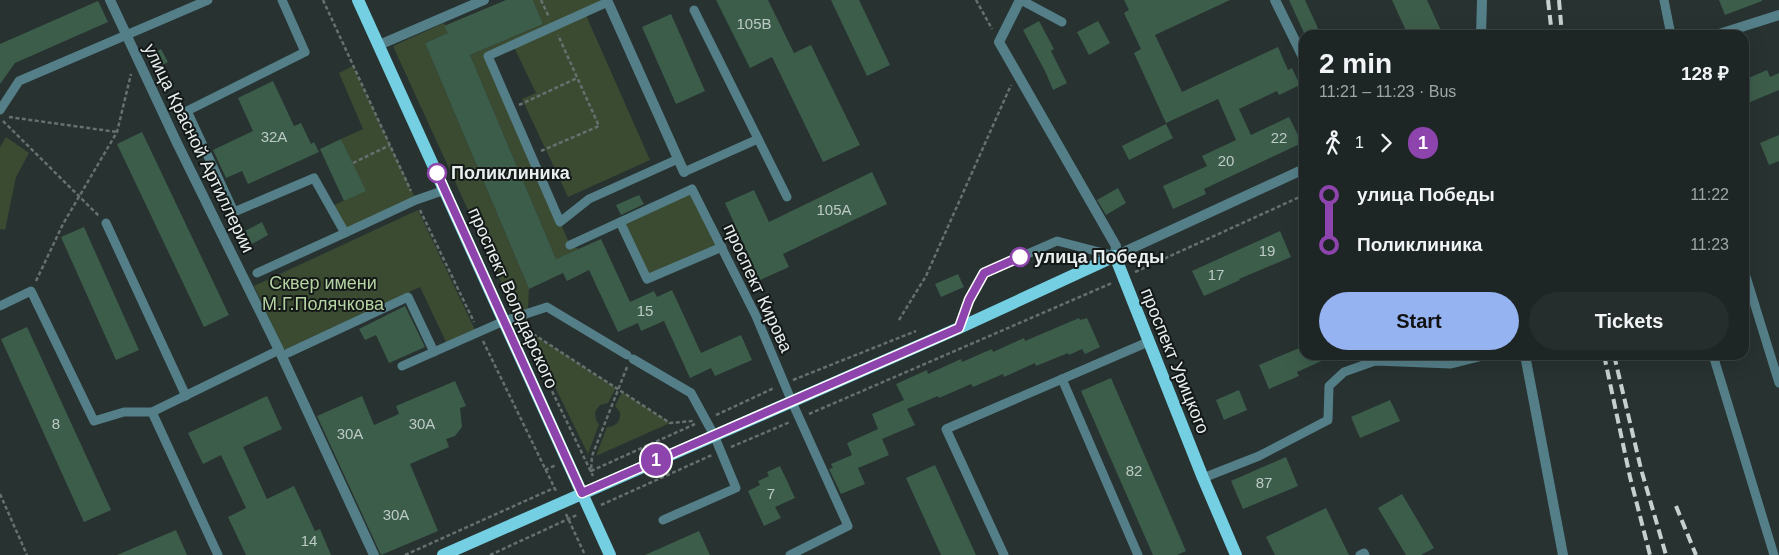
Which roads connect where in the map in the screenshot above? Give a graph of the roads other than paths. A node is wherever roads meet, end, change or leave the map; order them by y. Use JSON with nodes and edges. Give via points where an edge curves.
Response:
{"nodes":[{"id":1,"x":110,"y":0,"type":"edge"},
{"id":2,"x":208,"y":0,"type":"edge"},
{"id":3,"x":282,"y":0,"type":"edge"},
{"id":4,"x":358,"y":0,"type":"edge"},
{"id":5,"x":1021,"y":0,"type":"edge"},
{"id":6,"x":1275,"y":0,"type":"edge"},
{"id":7,"x":1482,"y":0,"type":"edge"},
{"id":8,"x":1664,"y":0,"type":"edge"},
{"id":9,"x":480,"y":1,"type":"edge"},
{"id":10,"x":608,"y":1,"type":"edge"},
{"id":11,"x":694,"y":10,"type":"dead end"},
{"id":12,"x":1779,"y":15,"type":"edge"},
{"id":13,"x":1062,"y":22,"type":"dead end"},
{"id":14,"x":1481,"y":30,"type":"edge"},
{"id":15,"x":1670,"y":30,"type":"edge"},
{"id":16,"x":1732,"y":30,"type":"edge"},
{"id":17,"x":126,"y":36,"type":"junction"},
{"id":18,"x":379,"y":45,"type":"junction"},
{"id":19,"x":1299,"y":49,"type":"edge"},
{"id":20,"x":0,"y":110,"type":"edge"},
{"id":21,"x":758,"y":139,"type":"junction"},
{"id":22,"x":678,"y":159,"type":"junction"},
{"id":23,"x":1299,"y":171,"type":"edge"},
{"id":24,"x":684,"y":172,"type":"joint"},
{"id":25,"x":445,"y":190,"type":"junction"},
{"id":26,"x":786,"y":197,"type":"dead end"},
{"id":27,"x":620,"y":222,"type":"junction"},
{"id":28,"x":106,"y":223,"type":"road end"},
{"id":29,"x":345,"y":233,"type":"junction"},
{"id":30,"x":570,"y":245,"type":"dead end"},
{"id":31,"x":722,"y":247,"type":"junction"},
{"id":32,"x":1115,"y":256,"type":"junction"},
{"id":33,"x":257,"y":274,"type":"dead end"},
{"id":34,"x":1749,"y":286,"type":"edge"},
{"id":35,"x":0,"y":306,"type":"edge"},
{"id":36,"x":504,"y":321,"type":"junction"},
{"id":37,"x":959,"y":328,"type":"junction"},
{"id":38,"x":1148,"y":342,"type":"junction"},
{"id":39,"x":284,"y":352,"type":"junction"},
{"id":40,"x":434,"y":352,"type":"junction"},
{"id":41,"x":1467,"y":360,"type":"edge"},
{"id":42,"x":1526,"y":360,"type":"edge"},
{"id":43,"x":1715,"y":360,"type":"edge"},
{"id":44,"x":402,"y":366,"type":"dead end"},
{"id":45,"x":1062,"y":379,"type":"junction"},
{"id":46,"x":1779,"y":383,"type":"edge"},
{"id":47,"x":186,"y":396,"type":"junction"},
{"id":48,"x":792,"y":402,"type":"junction"},
{"id":49,"x":152,"y":412,"type":"junction"},
{"id":50,"x":714,"y":434,"type":"junction"},
{"id":51,"x":1203,"y":478,"type":"junction"},
{"id":52,"x":582,"y":493,"type":"junction"},
{"id":53,"x":663,"y":520,"type":"dead end"},
{"id":54,"x":215,"y":554,"type":"edge"},
{"id":55,"x":374,"y":555,"type":"edge"},
{"id":56,"x":442,"y":555,"type":"edge"},
{"id":57,"x":610,"y":555,"type":"edge"},
{"id":58,"x":790,"y":555,"type":"edge"},
{"id":59,"x":1004,"y":555,"type":"edge"},
{"id":60,"x":1138,"y":555,"type":"edge"},
{"id":61,"x":1236,"y":555,"type":"edge"},
{"id":62,"x":1360,"y":555,"type":"edge"},
{"id":63,"x":1365,"y":555,"type":"edge"},
{"id":64,"x":1563,"y":555,"type":"edge"},
{"id":65,"x":1774,"y":555,"type":"edge"}],
"edges":[{"from":1,"to":17,"type":"street","name":"улица Красной Артиллерии"},
{"from":2,"to":17,"type":"lane"},
{"from":3,"to":29,"type":"lane","via":[[305,52],[187,111],[234,212],[314,178]]},
{"from":4,"to":18,"type":"main road","name":"проспект Володарского"},
{"from":5,"to":13,"type":"lane"},
{"from":5,"to":32,"type":"street","name":"проспект Урицкого","via":[[999,42],[1116,246]]},
{"from":6,"to":19,"type":"street"},
{"from":7,"to":14,"type":"street"},
{"from":8,"to":15,"type":"lane"},
{"from":9,"to":18,"type":"street"},
{"from":10,"to":22,"type":"street"},
{"from":10,"to":22,"type":"lane","via":[[488,56],[560,222],[589,198]]},
{"from":11,"to":21,"type":"lane"},
{"from":12,"to":16,"type":"street"},
{"from":17,"to":20,"type":"lane","via":[[19,81]]},
{"from":17,"to":39,"type":"street","name":"улица Красной Артиллерии","via":[[176,144]]},
{"from":18,"to":25,"type":"main road","name":"проспект Володарского"},
{"from":21,"to":24,"type":"lane"},
{"from":21,"to":26,"type":"lane"},
{"from":22,"to":24,"type":"street"},
{"from":23,"to":32,"type":"street"},
{"from":25,"to":29,"type":"lane"},
{"from":25,"to":36,"type":"main road","name":"проспект Володарского"},
{"from":27,"to":30,"type":"lane"},
{"from":27,"to":31,"type":"lane","name":"проспект Кирова","via":[[692,189]]},
{"from":27,"to":31,"type":"lane","via":[[647,279]]},
{"from":28,"to":47,"type":"lane"},
{"from":29,"to":33,"type":"lane"},
{"from":31,"to":48,"type":"lane","name":"проспект Кирова","via":[[756,316]]},
{"from":32,"to":37,"type":"main road"},
{"from":32,"to":37,"type":"lane","via":[[1057,241],[984,273]]},
{"from":32,"to":38,"type":"main road","name":"проспект Урицкого"},
{"from":34,"to":46,"type":"lane"},
{"from":35,"to":49,"type":"lane","via":[[31,291],[94,422],[124,412]]},
{"from":36,"to":40,"type":"lane"},
{"from":36,"to":50,"type":"lane","via":[[547,308],[629,360],[691,394]]},
{"from":36,"to":52,"type":"main road","name":"проспект Володарского"},
{"from":37,"to":48,"type":"main road"},
{"from":38,"to":45,"type":"lane"},
{"from":38,"to":51,"type":"main road","name":"проспект Урицкого"},
{"from":39,"to":40,"type":"lane","via":[[408,297]]},
{"from":39,"to":47,"type":"lane"},
{"from":39,"to":55,"type":"street","name":"улица Красной Артиллерии"},
{"from":40,"to":44,"type":"lane"},
{"from":41,"to":51,"type":"lane","via":[[1451,364],[1375,361],[1344,372],[1329,386],[1328,420],[1259,456]]},
{"from":42,"to":64,"type":"street"},
{"from":43,"to":65,"type":"lane"},
{"from":45,"to":59,"type":"lane","via":[[946,429]]},
{"from":45,"to":60,"type":"lane"},
{"from":47,"to":49,"type":"lane"},
{"from":48,"to":50,"type":"main road"},
{"from":48,"to":58,"type":"lane","name":"проспект Кирова","via":[[848,526]]},
{"from":49,"to":54,"type":"lane"},
{"from":50,"to":52,"type":"main road"},
{"from":50,"to":53,"type":"lane","via":[[736,488]]},
{"from":51,"to":61,"type":"main road","name":"проспект Урицкого"},
{"from":52,"to":56,"type":"main road"},
{"from":52,"to":57,"type":"main road","name":"проспект Володарского"},
{"from":62,"to":63,"type":"lane"}]}
